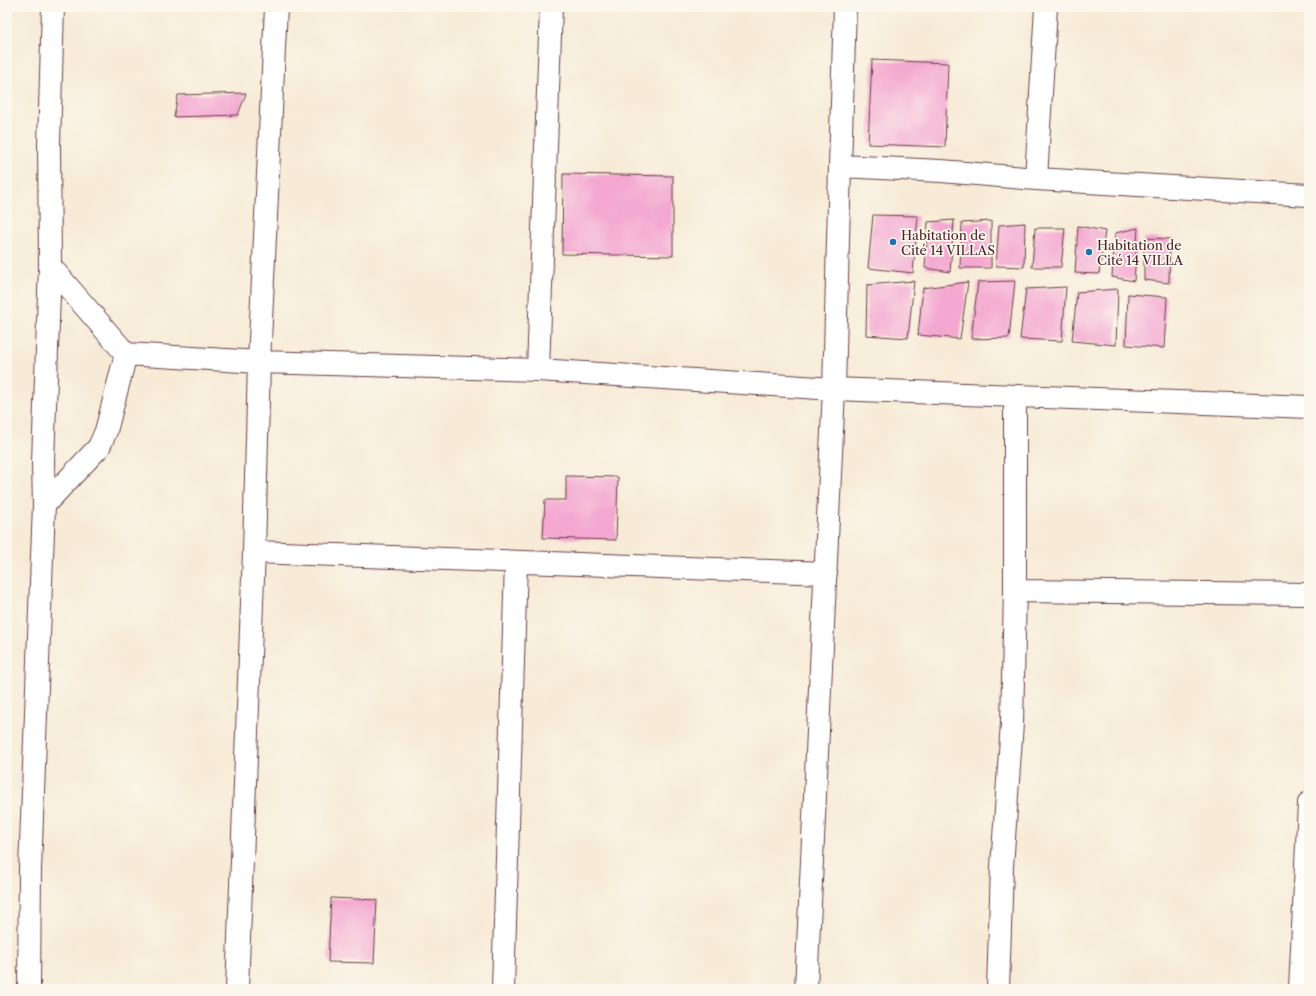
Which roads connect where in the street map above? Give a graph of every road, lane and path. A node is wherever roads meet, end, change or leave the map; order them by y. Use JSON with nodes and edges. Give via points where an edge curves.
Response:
{"nodes":[{"id":1,"x":53,"y":7,"type":"edge"},
{"id":2,"x":276,"y":7,"type":"edge"},
{"id":3,"x":551,"y":7,"type":"edge"},
{"id":4,"x":845,"y":7,"type":"edge"},
{"id":5,"x":1046,"y":7,"type":"edge"},
{"id":6,"x":840,"y":166,"type":"junction"},
{"id":7,"x":1036,"y":179,"type":"junction"},
{"id":8,"x":1309,"y":194,"type":"edge"},
{"id":9,"x":50,"y":266,"type":"junction"},
{"id":10,"x":126,"y":354,"type":"junction"},
{"id":11,"x":259,"y":362,"type":"junction"},
{"id":12,"x":538,"y":370,"type":"junction"},
{"id":13,"x":834,"y":389,"type":"junction"},
{"id":14,"x":1015,"y":396,"type":"junction"},
{"id":15,"x":1309,"y":407,"type":"edge"},
{"id":16,"x":44,"y":505,"type":"junction"},
{"id":17,"x":254,"y":552,"type":"junction"},
{"id":18,"x":516,"y":562,"type":"junction"},
{"id":19,"x":826,"y":573,"type":"junction"},
{"id":20,"x":1015,"y":591,"type":"junction"},
{"id":21,"x":1309,"y":594,"type":"edge"},
{"id":22,"x":1309,"y":803,"type":"edge"},
{"id":23,"x":28,"y":989,"type":"edge"},
{"id":24,"x":237,"y":989,"type":"edge"},
{"id":25,"x":503,"y":989,"type":"edge"},
{"id":26,"x":806,"y":989,"type":"edge"},
{"id":27,"x":998,"y":989,"type":"edge"},
{"id":28,"x":1300,"y":989,"type":"edge"}],
"edges":[{"from":1,"to":9,"type":"street","via":[[49,142]]},
{"from":2,"to":11,"type":"street"},
{"from":3,"to":12,"type":"street"},
{"from":4,"to":6,"type":"street"},
{"from":5,"to":7,"type":"street"},
{"from":6,"to":7,"type":"street"},
{"from":6,"to":13,"type":"street"},
{"from":7,"to":8,"type":"street"},
{"from":9,"to":10,"type":"street"},
{"from":9,"to":16,"type":"street","via":[[43,462]]},
{"from":10,"to":11,"type":"street"},
{"from":10,"to":16,"type":"street","via":[[106,431],[99,447]]},
{"from":11,"to":12,"type":"street"},
{"from":11,"to":17,"type":"street"},
{"from":12,"to":13,"type":"street"},
{"from":13,"to":14,"type":"street"},
{"from":13,"to":19,"type":"street"},
{"from":14,"to":15,"type":"street"},
{"from":14,"to":20,"type":"street"},
{"from":16,"to":23,"type":"street"},
{"from":17,"to":18,"type":"street"},
{"from":17,"to":24,"type":"street"},
{"from":18,"to":19,"type":"street"},
{"from":18,"to":25,"type":"street"},
{"from":19,"to":26,"type":"street"},
{"from":20,"to":21,"type":"street"},
{"from":20,"to":27,"type":"street","via":[[1012,723],[1002,867]]},
{"from":22,"to":28,"type":"street"}]}
